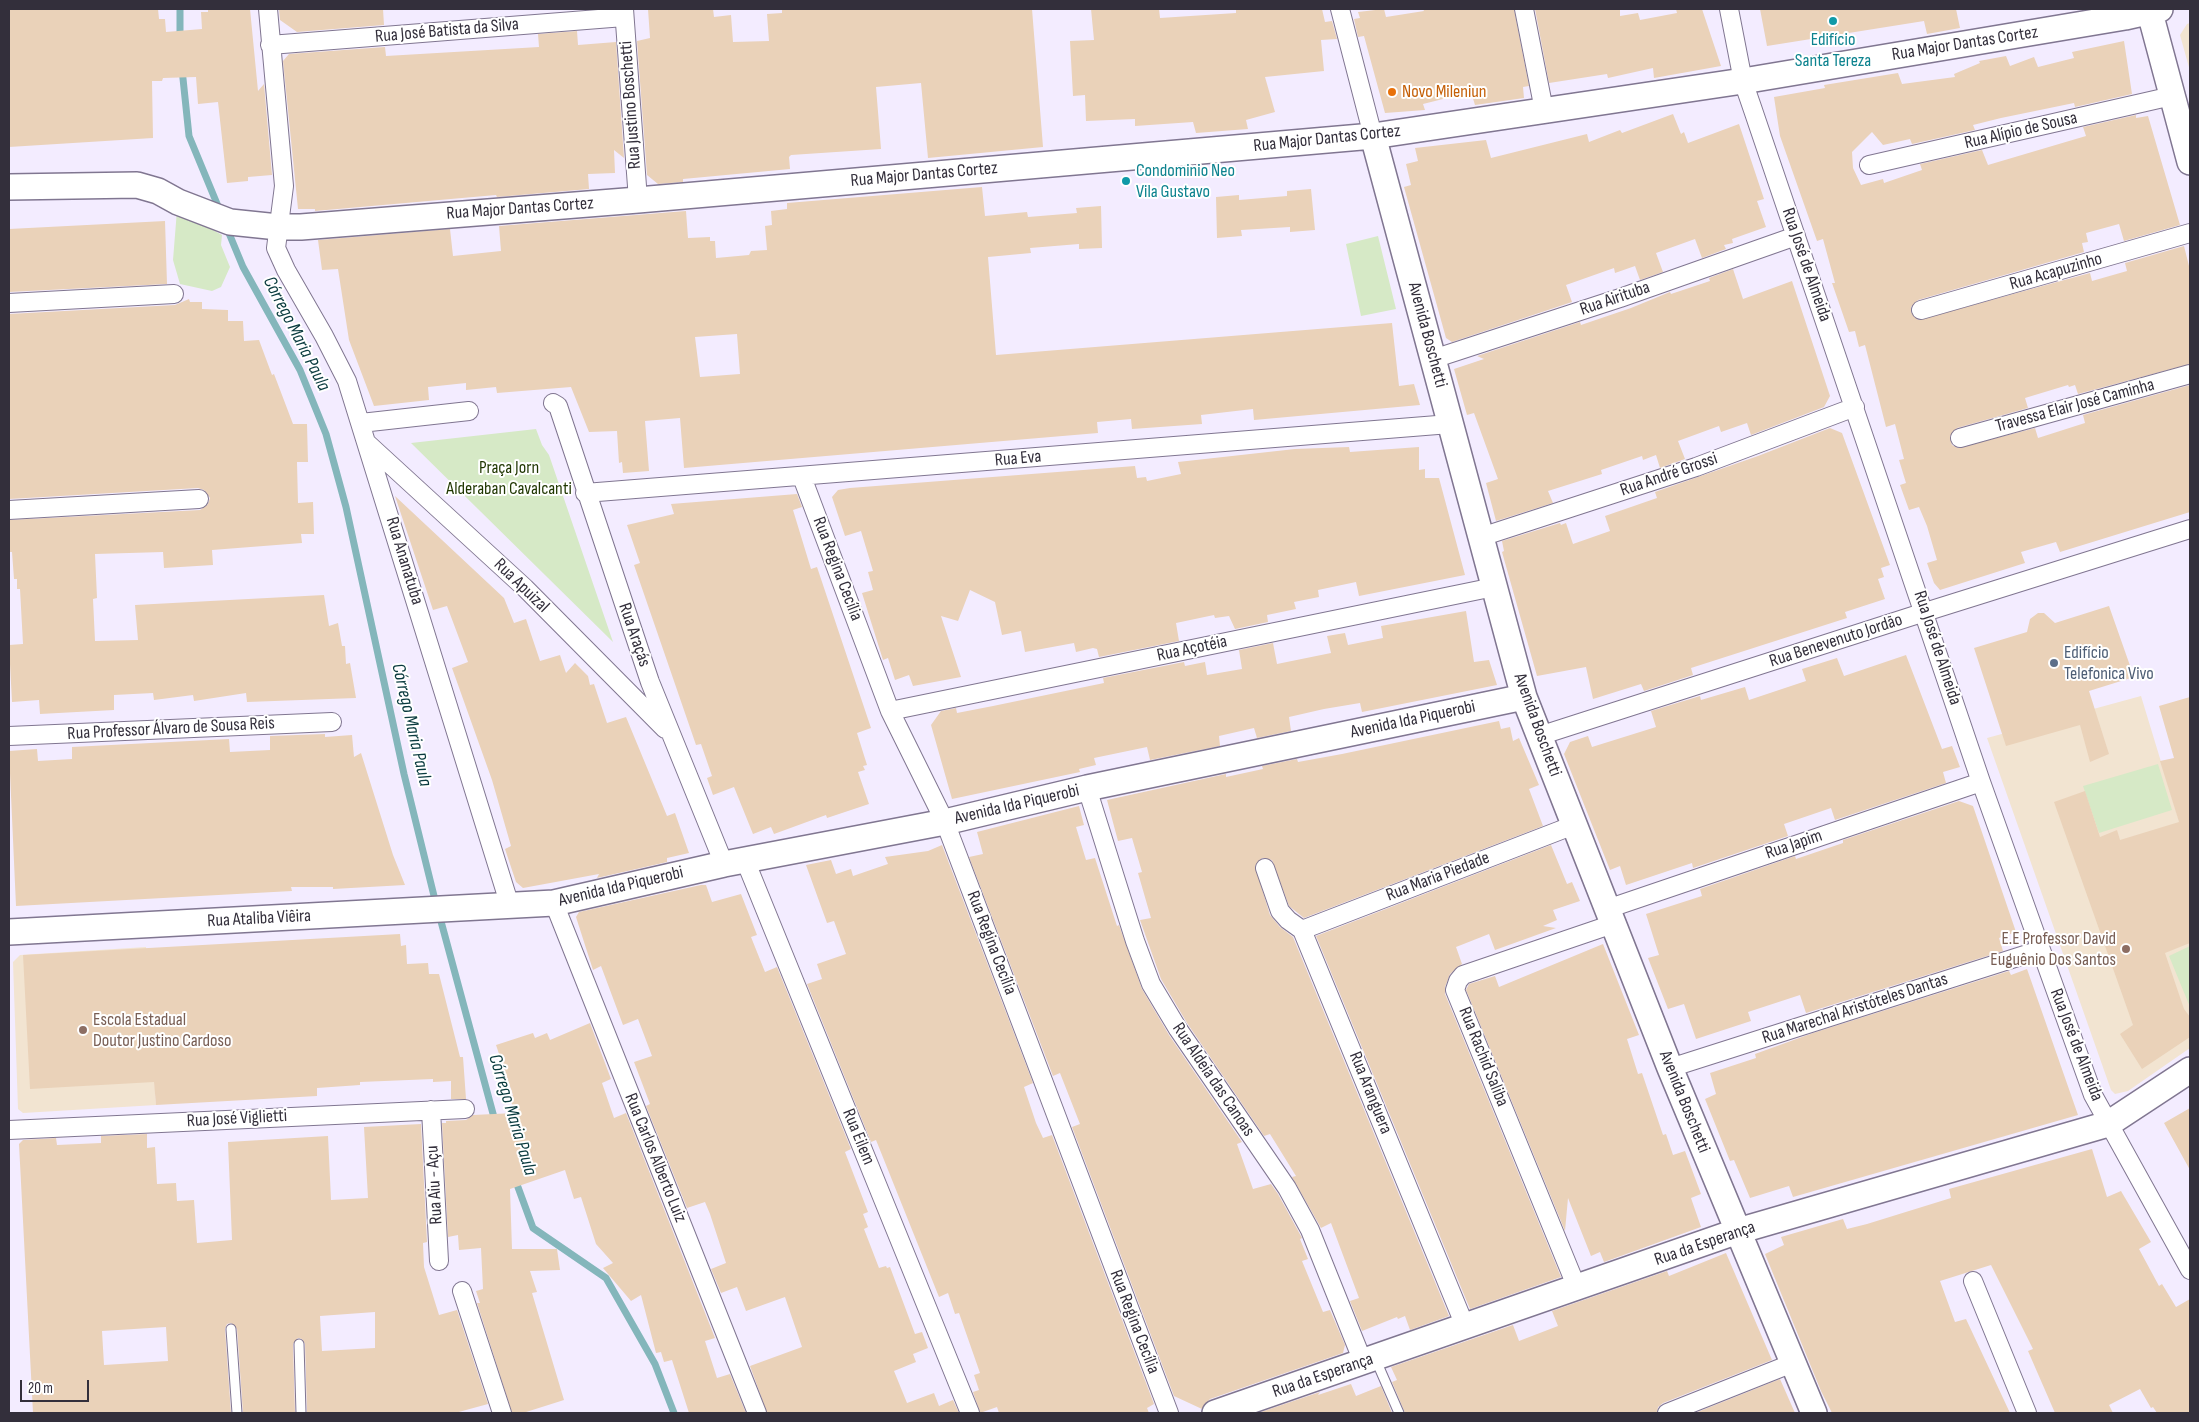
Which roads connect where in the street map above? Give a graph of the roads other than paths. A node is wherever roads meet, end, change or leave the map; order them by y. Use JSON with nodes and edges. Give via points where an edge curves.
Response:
{"nodes":[{"id":1,"x":268,"y":9,"type":"edge"},
{"id":2,"x":1340,"y":9,"type":"edge"},
{"id":3,"x":1524,"y":9,"type":"edge"},
{"id":4,"x":1729,"y":9,"type":"edge"},
{"id":5,"x":2153,"y":10,"type":"edge"},
{"id":6,"x":624,"y":13,"type":"edge"},
{"id":7,"x":270,"y":45,"type":"junction"},
{"id":8,"x":1743,"y":81,"type":"junction"},
{"id":9,"x":2172,"y":96,"type":"junction"},
{"id":10,"x":1544,"y":110,"type":"junction"},
{"id":11,"x":1373,"y":136,"type":"junction"},
{"id":12,"x":2190,"y":162,"type":"edge"},
{"id":13,"x":1869,"y":165,"type":"dead end"},
{"id":14,"x":9,"y":187,"type":"edge"},
{"id":15,"x":638,"y":200,"type":"junction"},
{"id":16,"x":278,"y":226,"type":"junction"},
{"id":17,"x":2190,"y":233,"type":"edge"},
{"id":18,"x":1796,"y":236,"type":"junction"},
{"id":19,"x":174,"y":294,"type":"dead end"},
{"id":20,"x":9,"y":303,"type":"edge"},
{"id":21,"x":1921,"y":310,"type":"dead end"},
{"id":22,"x":1433,"y":359,"type":"junction"},
{"id":23,"x":2190,"y":374,"type":"edge"},
{"id":24,"x":554,"y":403,"type":"dead end"},
{"id":25,"x":1855,"y":407,"type":"junction"},
{"id":26,"x":469,"y":411,"type":"dead end"},
{"id":27,"x":361,"y":423,"type":"junction"},
{"id":28,"x":1450,"y":424,"type":"junction"},
{"id":29,"x":1960,"y":438,"type":"dead end"},
{"id":30,"x":368,"y":444,"type":"junction"},
{"id":31,"x":802,"y":477,"type":"junction"},
{"id":32,"x":585,"y":493,"type":"junction"},
{"id":33,"x":199,"y":498,"type":"dead end"},
{"id":34,"x":9,"y":510,"type":"edge"},
{"id":35,"x":2190,"y":529,"type":"edge"},
{"id":36,"x":1481,"y":538,"type":"junction"},
{"id":37,"x":1494,"y":586,"type":"junction"},
{"id":38,"x":1925,"y":612,"type":"junction"},
{"id":39,"x":1524,"y":697,"type":"junction"},
{"id":40,"x":890,"y":711,"type":"junction"},
{"id":41,"x":332,"y":722,"type":"dead end"},
{"id":42,"x":670,"y":733,"type":"junction"},
{"id":43,"x":9,"y":736,"type":"edge"},
{"id":44,"x":1539,"y":736,"type":"junction"},
{"id":45,"x":1981,"y":782,"type":"junction"},
{"id":46,"x":1087,"y":788,"type":"junction"},
{"id":47,"x":945,"y":822,"type":"junction"},
{"id":48,"x":1574,"y":825,"type":"junction"},
{"id":49,"x":735,"y":862,"type":"junction"},
{"id":50,"x":1264,"y":868,"type":"dead end"},
{"id":51,"x":554,"y":903,"type":"junction"},
{"id":52,"x":510,"y":906,"type":"junction"},
{"id":53,"x":1610,"y":916,"type":"junction"},
{"id":54,"x":1302,"y":930,"type":"junction"},
{"id":55,"x":9,"y":932,"type":"edge"},
{"id":56,"x":2040,"y":950,"type":"junction"},
{"id":57,"x":1670,"y":1068,"type":"junction"},
{"id":58,"x":2190,"y":1070,"type":"edge"},
{"id":59,"x":465,"y":1109,"type":"dead end"},
{"id":60,"x":431,"y":1110,"type":"junction"},
{"id":61,"x":2108,"y":1124,"type":"junction"},
{"id":62,"x":9,"y":1130,"type":"edge"},
{"id":63,"x":1738,"y":1231,"type":"junction"},
{"id":64,"x":439,"y":1261,"type":"dead end"},
{"id":65,"x":2190,"y":1270,"type":"edge"},
{"id":66,"x":1973,"y":1281,"type":"dead end"},
{"id":67,"x":1577,"y":1288,"type":"junction"},
{"id":68,"x":462,"y":1290,"type":"dead end"},
{"id":69,"x":1465,"y":1326,"type":"junction"},
{"id":70,"x":231,"y":1329,"type":"dead end"},
{"id":71,"x":299,"y":1344,"type":"dead end"},
{"id":72,"x":1369,"y":1360,"type":"junction"},
{"id":73,"x":1793,"y":1363,"type":"junction"},
{"id":74,"x":236,"y":1413,"type":"edge"},
{"id":75,"x":301,"y":1413,"type":"edge"},
{"id":76,"x":502,"y":1413,"type":"edge"},
{"id":77,"x":757,"y":1413,"type":"edge"},
{"id":78,"x":970,"y":1413,"type":"edge"},
{"id":79,"x":1169,"y":1413,"type":"edge"},
{"id":80,"x":1215,"y":1413,"type":"edge"},
{"id":81,"x":1399,"y":1413,"type":"edge"},
{"id":82,"x":1667,"y":1413,"type":"edge"},
{"id":83,"x":1814,"y":1413,"type":"edge"},
{"id":84,"x":2027,"y":1413,"type":"edge"}],
"edges":[{"from":1,"to":7,"type":"street","name":"Rua Ananatuba"},
{"from":2,"to":11,"type":"street","name":"Avenida Boschetti"},
{"from":3,"to":10,"type":"street"},
{"from":4,"to":8,"type":"street","name":"Rua José de Almeida"},
{"from":5,"to":8,"type":"street","name":"Rua Major Dantas Cortez"},
{"from":5,"to":9,"type":"street"},
{"from":6,"to":7,"type":"street","name":"Rua José Batista da Silva"},
{"from":6,"to":15,"type":"street","name":"Rua Justino Boschetti"},
{"from":7,"to":16,"type":"street","name":"Rua Ananatuba","via":[[284,186]]},
{"from":8,"to":10,"type":"street","name":"Rua Major Dantas Cortez"},
{"from":8,"to":18,"type":"street","name":"Rua José de Almeida"},
{"from":9,"to":12,"type":"street"},
{"from":9,"to":13,"type":"street","name":"Rua Alípio de Sousa"},
{"from":10,"to":11,"type":"street","name":"Rua Major Dantas Cortez"},
{"from":11,"to":15,"type":"street","name":"Rua Major Dantas Cortez"},
{"from":11,"to":22,"type":"street","name":"Avenida Boschetti"},
{"from":14,"to":16,"type":"street","name":"Rua Major Dantas Cortez","via":[[137,185],[230,222]]},
{"from":15,"to":16,"type":"street","name":"Rua Major Dantas Cortez","via":[[301,227]]},
{"from":16,"to":27,"type":"street","name":"Rua Ananatuba","via":[[276,248],[282,263],[328,344]]},
{"from":17,"to":21,"type":"street","name":"Rua Acapuzinho"},
{"from":18,"to":22,"type":"street","name":"Rua Airituba"},
{"from":18,"to":25,"type":"street","name":"Rua José de Almeida"},
{"from":19,"to":20,"type":"street"},
{"from":22,"to":28,"type":"street","name":"Avenida Boschetti"},
{"from":23,"to":29,"type":"street","name":"Travessa Elair José Caminha"},
{"from":24,"to":32,"type":"street","name":"Rua Araçás","via":[[558,406]]},
{"from":25,"to":36,"type":"street","name":"Rua André Grossi","via":[[1696,467]]},
{"from":25,"to":38,"type":"street","name":"Rua José de Almeida"},
{"from":26,"to":27,"type":"street"},
{"from":27,"to":30,"type":"street","name":"Rua Ananatuba"},
{"from":28,"to":31,"type":"street","name":"Rua Eva"},
{"from":28,"to":36,"type":"street","name":"Avenida Boschetti"},
{"from":30,"to":42,"type":"street","name":"Rua Apuizal","via":[[525,588]]},
{"from":30,"to":52,"type":"street","name":"Rua Ananatuba"},
{"from":31,"to":32,"type":"street","name":"Rua Eva"},
{"from":31,"to":40,"type":"street","name":"Rua Regina Cecília"},
{"from":32,"to":42,"type":"street","name":"Rua Araçás"},
{"from":33,"to":34,"type":"street"},
{"from":35,"to":38,"type":"street","name":"Rua Benevenuto Jordão"},
{"from":36,"to":37,"type":"street","name":"Avenida Boschetti"},
{"from":37,"to":39,"type":"street","name":"Avenida Boschetti"},
{"from":37,"to":40,"type":"street","name":"Rua Açotéia"},
{"from":38,"to":44,"type":"street","name":"Rua Benevenuto Jordão"},
{"from":38,"to":45,"type":"street","name":"Rua José de Almeida"},
{"from":39,"to":44,"type":"street","name":"Avenida Boschetti"},
{"from":39,"to":46,"type":"street","name":"Avenida Ida Piquerobi"},
{"from":40,"to":47,"type":"street","name":"Rua Regina Cecília"},
{"from":41,"to":43,"type":"street","name":"Rua Professor Álvaro de Sousa Reis"},
{"from":42,"to":49,"type":"street","name":"Rua Araçás"},
{"from":44,"to":48,"type":"street","name":"Avenida Boschetti"},
{"from":45,"to":53,"type":"street","name":"Rua Japim"},
{"from":45,"to":56,"type":"street","name":"Rua José de Almeida"},
{"from":46,"to":47,"type":"street","name":"Avenida Ida Piquerobi"},
{"from":46,"to":72,"type":"street","name":"Rua Aldeia das Canoas","via":[[1151,984],[1287,1188],[1310,1230]]},
{"from":47,"to":49,"type":"street","name":"Avenida Ida Piquerobi"},
{"from":47,"to":79,"type":"street","name":"Rua Regina Cecília"},
{"from":48,"to":53,"type":"street","name":"Avenida Boschetti"},
{"from":48,"to":54,"type":"street","name":"Rua Maria Piedade"},
{"from":49,"to":51,"type":"street","name":"Avenida Ida Piquerobi"},
{"from":49,"to":78,"type":"street","name":"Rua Eilem"},
{"from":50,"to":54,"type":"street","name":"Rua Aranguera","via":[[1280,911]]},
{"from":51,"to":52,"type":"street","name":"Avenida Ida Piquerobi"},
{"from":51,"to":77,"type":"street","name":"Rua Carlos Alberto Luiz"},
{"from":52,"to":55,"type":"street","name":"Rua Ataliba Viêira"},
{"from":53,"to":57,"type":"street","name":"Avenida Boschetti"},
{"from":53,"to":67,"type":"street","name":"Rua Rachid Saliba","via":[[1463,974],[1455,990]]},
{"from":54,"to":69,"type":"street","name":"Rua Aranguera"},
{"from":56,"to":57,"type":"street","name":"Rua Marechal Aristóteles Dantas"},
{"from":56,"to":61,"type":"street","name":"Rua José de Almeida","via":[[2093,1095]]},
{"from":57,"to":63,"type":"street","name":"Avenida Boschetti"},
{"from":58,"to":61,"type":"street","name":"Rua da Esperança"},
{"from":59,"to":60,"type":"street","name":"Rua José Viglietti"},
{"from":60,"to":62,"type":"street","name":"Rua José Viglietti"},
{"from":60,"to":64,"type":"street","name":"Rua Aiu - Açu"},
{"from":61,"to":63,"type":"street","name":"Rua da Esperança"},
{"from":61,"to":65,"type":"street","name":"Rua José de Almeida"},
{"from":63,"to":67,"type":"street","name":"Rua da Esperança"},
{"from":63,"to":73,"type":"street","name":"Avenida Boschetti"},
{"from":66,"to":84,"type":"street"},
{"from":67,"to":69,"type":"street","name":"Rua da Esperança"},
{"from":68,"to":76,"type":"street"},
{"from":69,"to":72,"type":"street","name":"Rua da Esperança"},
{"from":70,"to":74,"type":"lane"},
{"from":71,"to":75,"type":"lane"},
{"from":72,"to":80,"type":"street","name":"Rua da Esperança"},
{"from":72,"to":81,"type":"lane"},
{"from":73,"to":82,"type":"street"},
{"from":73,"to":83,"type":"street","name":"Avenida Boschetti"}]}
